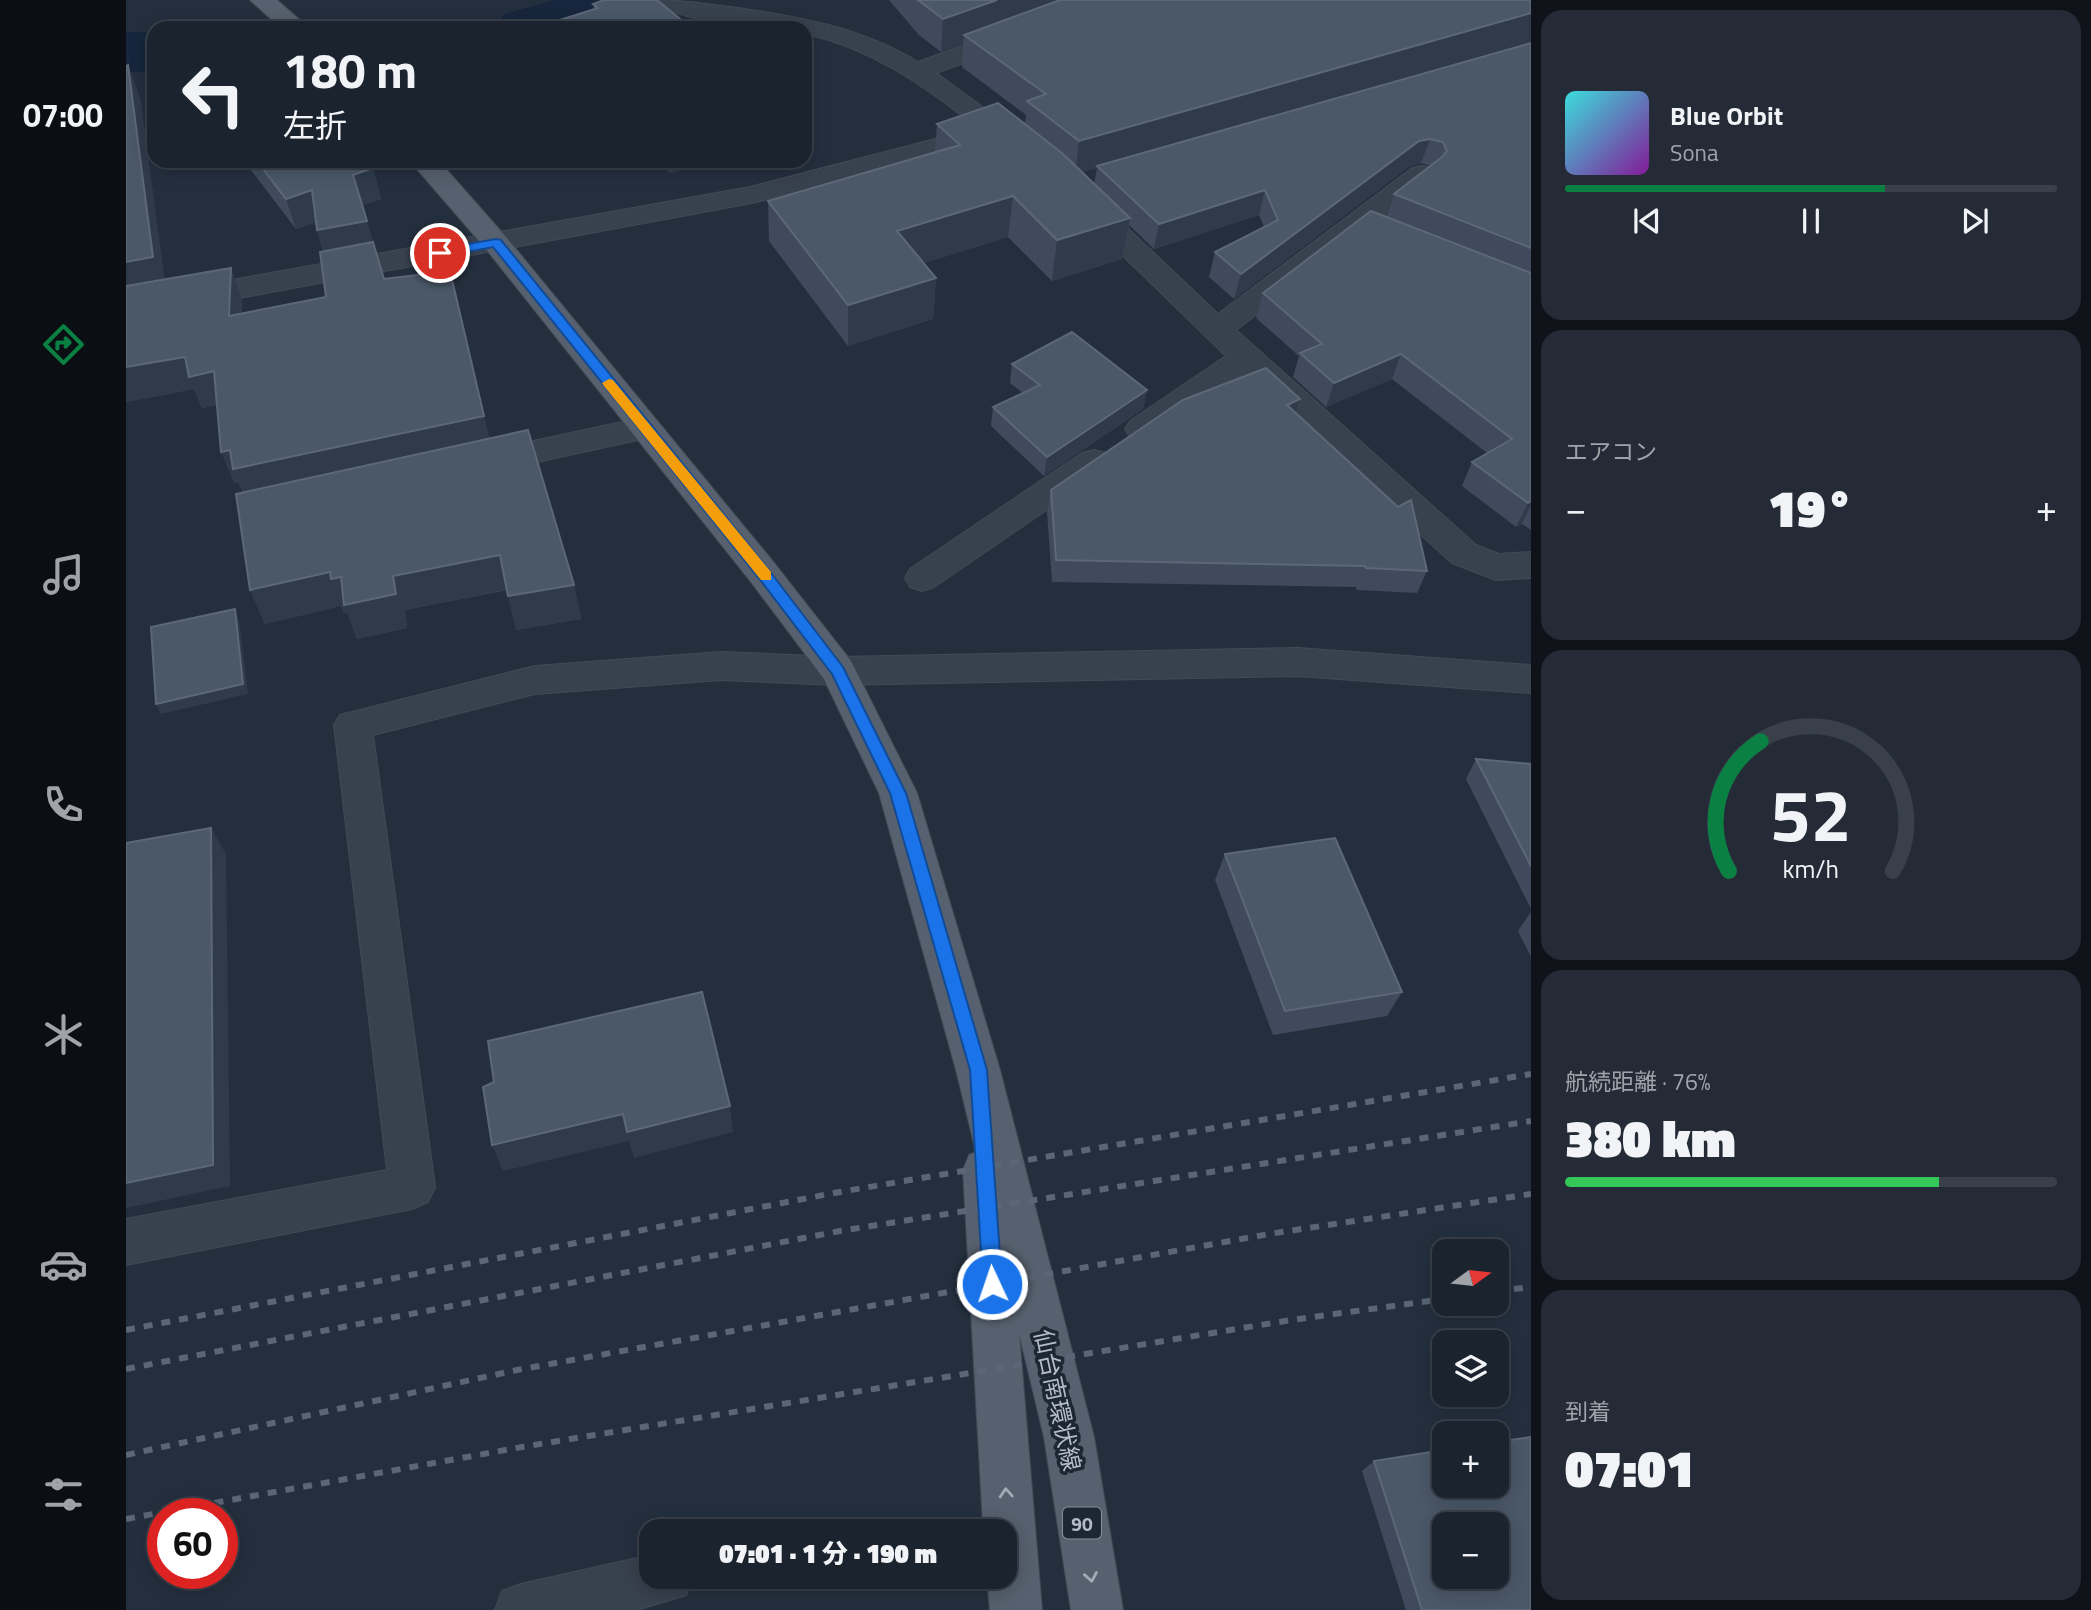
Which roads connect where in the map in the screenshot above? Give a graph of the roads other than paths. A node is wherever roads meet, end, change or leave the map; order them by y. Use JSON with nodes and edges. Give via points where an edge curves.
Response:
{"nodes":[{"id":1,"x":262,"y":0,"type":"edge"},
{"id":2,"x":1113,"y":0,"type":"edge"},
{"id":3,"x":669,"y":1,"type":"edge"},
{"id":4,"x":288,"y":21,"type":"edge"},
{"id":5,"x":774,"y":21,"type":"edge"},
{"id":6,"x":812,"y":29,"type":"edge"},
{"id":7,"x":916,"y":72,"type":"junction"},
{"id":8,"x":998,"y":130,"type":"junction"},
{"id":9,"x":1038,"y":163,"type":"edge"},
{"id":10,"x":431,"y":168,"type":"edge"},
{"id":11,"x":1422,"y":174,"type":"edge"},
{"id":12,"x":1095,"y":180,"type":"edge"},
{"id":13,"x":496,"y":243,"type":"junction"},
{"id":14,"x":126,"y":309,"type":"edge"},
{"id":15,"x":1218,"y":329,"type":"junction"},
{"id":16,"x":1246,"y":357,"type":"junction"},
{"id":17,"x":645,"y":428,"type":"junction"},
{"id":18,"x":452,"y":470,"type":"edge"},
{"id":19,"x":1531,"y":565,"type":"edge"},
{"id":20,"x":922,"y":578,"type":"dead end"},
{"id":21,"x":838,"y":671,"type":"junction"},
{"id":22,"x":1531,"y":679,"type":"edge"},
{"id":23,"x":978,"y":1070,"type":"junction"},
{"id":24,"x":126,"y":1242,"type":"edge"},
{"id":25,"x":1005,"y":1519,"type":"edge"},
{"id":26,"x":639,"y":1584,"type":"edge"},
{"id":27,"x":1013,"y":1589,"type":"edge"},
{"id":28,"x":521,"y":1610,"type":"edge"},
{"id":29,"x":1016,"y":1610,"type":"edge"},
{"id":30,"x":1097,"y":1610,"type":"edge"}],
"edges":[{"from":1,"to":4,"type":"main road"},
{"from":2,"to":7,"type":"street"},
{"from":3,"to":5,"type":"street","via":[[682,8]]},
{"from":6,"to":7,"type":"street","via":[[858,42]]},
{"from":7,"to":8,"type":"street"},
{"from":8,"to":9,"type":"street"},
{"from":8,"to":13,"type":"street","via":[[752,195]]},
{"from":10,"to":13,"type":"main road","name":"仙台南環状線","number":"90"},
{"from":11,"to":15,"type":"street","via":[[1373,226]]},
{"from":12,"to":15,"type":"street","via":[[1069,187]]},
{"from":13,"to":14,"type":"street"},
{"from":13,"to":17,"type":"main road","name":"仙台南環状線","number":"90"},
{"from":15,"to":16,"type":"street"},
{"from":16,"to":19,"type":"street","via":[[1464,554],[1496,567]]},
{"from":16,"to":20,"type":"street"},
{"from":17,"to":18,"type":"street"},
{"from":17,"to":21,"type":"main road","name":"仙台南環状線","number":"90"},
{"from":21,"to":22,"type":"street","via":[[1298,662]]},
{"from":21,"to":23,"type":"main road","name":"仙台南環状線","number":"90","via":[[898,793]]},
{"from":21,"to":24,"type":"street","via":[[721,666],[535,680],[353,725],[412,1187]]},
{"from":25,"to":23,"type":"main road","name":"仙台南環状線","number":"90","one_way":true},
{"from":23,"to":30,"type":"main road","name":"仙台南環状線","number":"90","one_way":true,"via":[[1069,1437]]},
{"from":26,"to":28,"type":"street"},
{"from":27,"to":29,"type":"main road","name":"仙台南環状線","number":"90"}]}
